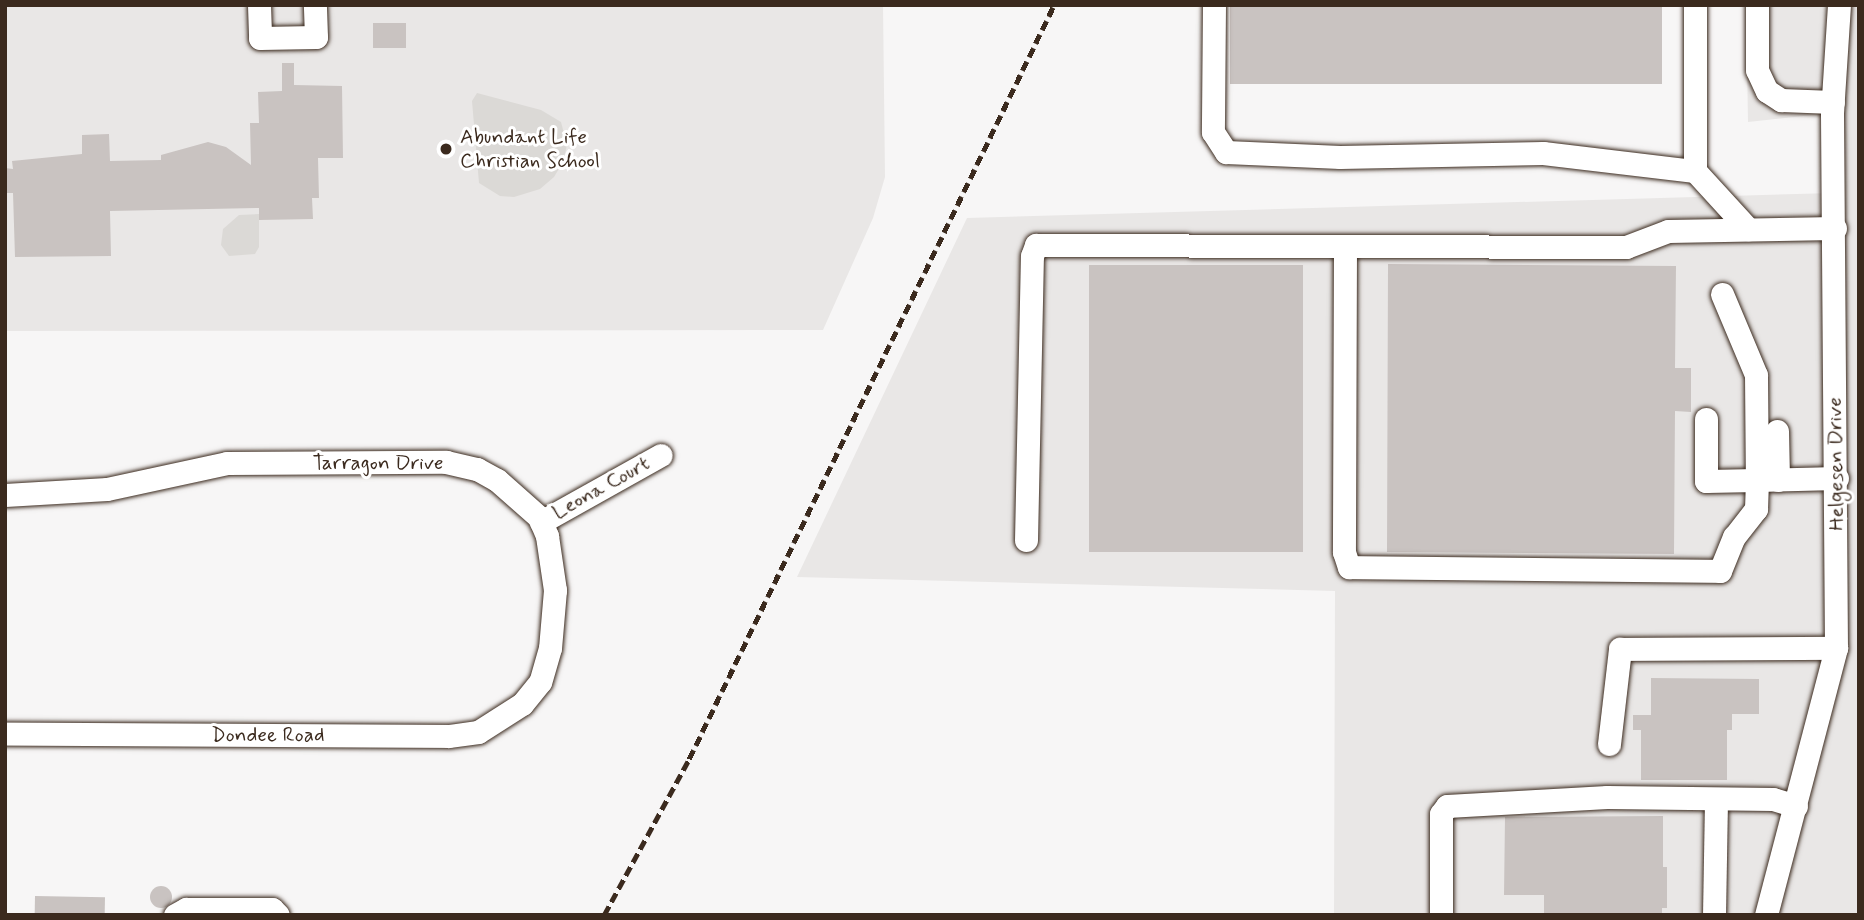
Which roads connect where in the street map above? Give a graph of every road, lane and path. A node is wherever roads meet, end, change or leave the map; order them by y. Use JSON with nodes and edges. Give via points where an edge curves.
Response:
{"nodes":[{"id":1,"x":259,"y":5,"type":"edge"},
{"id":2,"x":315,"y":5,"type":"edge"},
{"id":3,"x":1214,"y":5,"type":"edge"},
{"id":4,"x":1695,"y":5,"type":"edge"},
{"id":5,"x":1757,"y":5,"type":"edge"},
{"id":6,"x":1839,"y":5,"type":"edge"},
{"id":7,"x":1833,"y":102,"type":"junction"},
{"id":8,"x":1695,"y":171,"type":"junction"},
{"id":9,"x":1835,"y":228,"type":"junction"},
{"id":10,"x":1748,"y":229,"type":"junction"},
{"id":11,"x":1345,"y":247,"type":"junction"},
{"id":12,"x":1722,"y":293,"type":"dead end"},
{"id":13,"x":1706,"y":419,"type":"dead end"},
{"id":14,"x":1777,"y":431,"type":"dead end"},
{"id":15,"x":661,"y":455,"type":"dead end"},
{"id":16,"x":1837,"y":478,"type":"junction"},
{"id":17,"x":1767,"y":480,"type":"junction"},
{"id":18,"x":5,"y":495,"type":"edge"},
{"id":19,"x":541,"y":522,"type":"junction"},
{"id":20,"x":1026,"y":540,"type":"dead end"},
{"id":21,"x":1836,"y":648,"type":"junction"},
{"id":22,"x":522,"y":704,"type":"joint"},
{"id":23,"x":5,"y":734,"type":"edge"},
{"id":24,"x":1609,"y":744,"type":"dead end"},
{"id":25,"x":1716,"y":800,"type":"junction"},
{"id":26,"x":1796,"y":806,"type":"junction"},
{"id":27,"x":1769,"y":914,"type":"edge"},
{"id":28,"x":175,"y":915,"type":"edge"},
{"id":29,"x":278,"y":915,"type":"edge"},
{"id":30,"x":1441,"y":915,"type":"edge"},
{"id":31,"x":1714,"y":915,"type":"edge"}],
"edges":[{"from":1,"to":2,"type":"street","via":[[260,38],[316,37]]},
{"from":3,"to":8,"type":"street","via":[[1213,132],[1226,152],[1340,157],[1543,153]]},
{"from":4,"to":8,"type":"street"},
{"from":5,"to":7,"type":"street","via":[[1757,70],[1767,91],[1782,100]]},
{"from":6,"to":7,"type":"street","name":"Helgesen Drive"},
{"from":7,"to":9,"type":"street","name":"Helgesen Drive"},
{"from":8,"to":10,"type":"street"},
{"from":9,"to":10,"type":"street"},
{"from":9,"to":16,"type":"street","name":"Helgesen Drive"},
{"from":10,"to":11,"type":"street","via":[[1668,231],[1626,247]]},
{"from":11,"to":17,"type":"street","via":[[1343,552],[1349,567],[1720,571],[1734,537],[1756,509]]},
{"from":11,"to":20,"type":"street","via":[[1036,245],[1032,256]]},
{"from":12,"to":17,"type":"street","via":[[1756,375]]},
{"from":13,"to":17,"type":"street","via":[[1706,481]]},
{"from":14,"to":17,"type":"street"},
{"from":15,"to":19,"type":"street","name":"Leona Court"},
{"from":16,"to":17,"type":"street"},
{"from":16,"to":21,"type":"street","name":"Helgesen Drive"},
{"from":18,"to":19,"type":"street","name":"Tarragon Drive","via":[[107,489],[227,463],[446,462],[477,469],[498,480]]},
{"from":19,"to":22,"type":"street","name":"Tarragon Drive","via":[[553,562],[550,649],[540,682]]},
{"from":21,"to":24,"type":"street","via":[[1620,649]]},
{"from":21,"to":26,"type":"street","name":"Helgesen Drive"},
{"from":22,"to":23,"type":"street","name":"Dondee Road","via":[[478,732],[448,736]]},
{"from":25,"to":26,"type":"street","via":[[1773,799]]},
{"from":25,"to":30,"type":"street","via":[[1607,797],[1447,806],[1441,814]]},
{"from":25,"to":31,"type":"street"},
{"from":26,"to":27,"type":"street","name":"Helgesen Drive"},
{"from":28,"to":29,"type":"street","via":[[186,909],[272,909]]}]}
